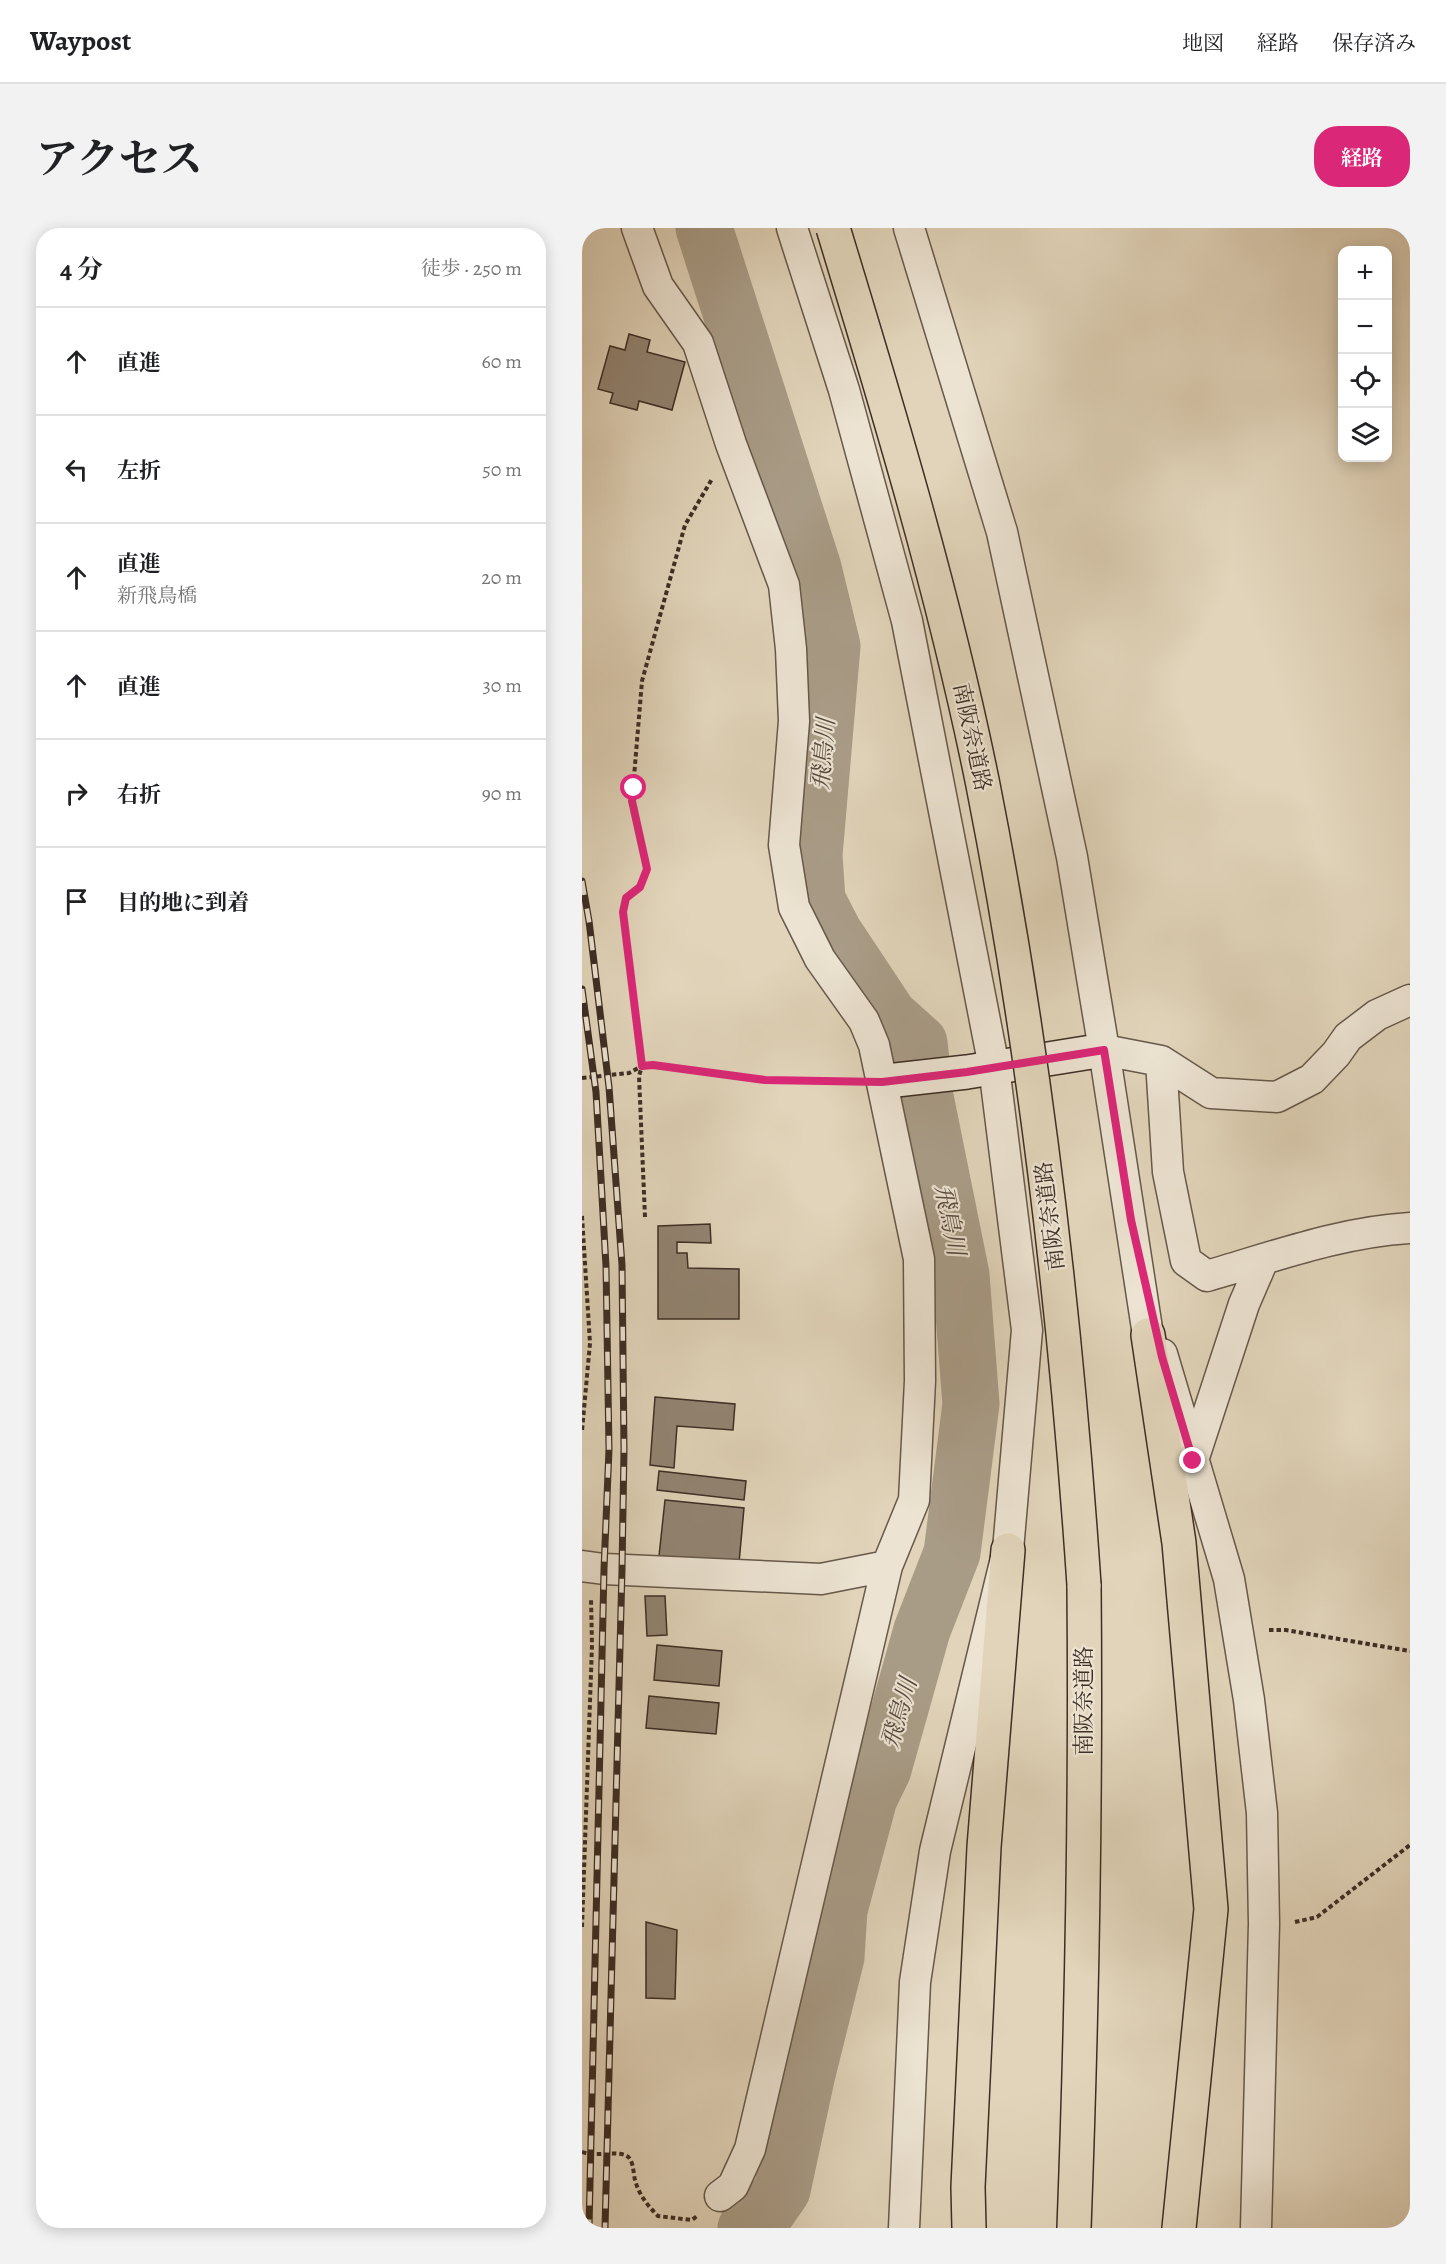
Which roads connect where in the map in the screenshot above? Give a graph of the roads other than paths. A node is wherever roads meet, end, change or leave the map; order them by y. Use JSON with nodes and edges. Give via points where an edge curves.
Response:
{"nodes":[{"id":1,"x":637,"y":228,"type":"edge"},
{"id":2,"x":792,"y":228,"type":"edge"},
{"id":3,"x":815,"y":228,"type":"edge"},
{"id":4,"x":833,"y":228,"type":"edge"},
{"id":5,"x":909,"y":228,"type":"edge"},
{"id":6,"x":1410,"y":1000,"type":"edge"},
{"id":7,"x":1104,"y":1050,"type":"junction"},
{"id":8,"x":1161,"y":1060,"type":"junction"},
{"id":9,"x":981,"y":1070,"type":"junction"},
{"id":10,"x":885,"y":1081,"type":"junction"},
{"id":11,"x":1131,"y":1220,"type":"junction"},
{"id":12,"x":1410,"y":1228,"type":"edge"},
{"id":13,"x":1263,"y":1260,"type":"junction"},
{"id":14,"x":1148,"y":1335,"type":"joint"},
{"id":15,"x":1193,"y":1461,"type":"junction"},
{"id":16,"x":1008,"y":1550,"type":"junction"},
{"id":17,"x":887,"y":1566,"type":"junction"},
{"id":18,"x":586,"y":1567,"type":"edge"},
{"id":19,"x":1073,"y":1585,"type":"junction"},
{"id":20,"x":720,"y":2196,"type":"road end"},
{"id":21,"x":904,"y":2228,"type":"edge"},
{"id":22,"x":969,"y":2228,"type":"edge"},
{"id":23,"x":1055,"y":2228,"type":"edge"},
{"id":24,"x":1074,"y":2228,"type":"edge"},
{"id":25,"x":1179,"y":2228,"type":"edge"},
{"id":26,"x":1256,"y":2228,"type":"edge"}],
"edges":[{"from":1,"to":10,"type":"street","via":[[658,286],[698,343],[784,585],[794,721],[784,845],[794,907],[820,960],[864,1021]]},
{"from":2,"to":9,"type":"street","via":[[844,390],[907,621]]},
{"from":3,"to":19,"type":"highway","name":"南阪奈道路","via":[[868,406],[933,651],[990,921],[1018,1085],[1056,1459]]},
{"from":4,"to":19,"type":"highway","name":"南阪奈道路","bridge":true,"via":[[886,401],[952,647],[1006,907],[1034,1082],[1063,1324],[1075,1457]]},
{"from":5,"to":7,"type":"street","via":[[1002,532],[1072,857]]},
{"from":6,"to":8,"type":"street","via":[[1377,1015],[1348,1037],[1312,1079],[1276,1097],[1211,1093]]},
{"from":7,"to":8,"type":"street"},
{"from":7,"to":9,"type":"street"},
{"from":7,"to":11,"type":"street"},
{"from":8,"to":13,"type":"street","via":[[1168,1172],[1186,1261],[1207,1276]]},
{"from":9,"to":10,"type":"street"},
{"from":9,"to":16,"type":"street","via":[[1027,1330]]},
{"from":10,"to":17,"type":"street","via":[[919,1259],[920,1382],[914,1500]]},
{"from":11,"to":14,"type":"street"},
{"from":11,"to":15,"type":"street","via":[[1162,1357]]},
{"from":12,"to":13,"type":"street","via":[[1313,1244]]},
{"from":13,"to":15,"type":"street","via":[[1244,1304]]},
{"from":14,"to":25,"type":"highway","via":[[1179,1543],[1211,1909]]},
{"from":15,"to":26,"type":"street","via":[[1229,1579],[1262,1814],[1264,1930]]},
{"from":16,"to":21,"type":"street","via":[[935,1851],[915,1982]]},
{"from":16,"to":22,"type":"highway","via":[[984,1847]]},
{"from":17,"to":18,"type":"street","via":[[821,1579]]},
{"from":17,"to":20,"type":"street","via":[[750,2149],[733,2187]]},
{"from":19,"to":23,"type":"highway","name":"南阪奈道路","via":[[1065,1712]]},
{"from":19,"to":24,"type":"highway","name":"南阪奈道路","via":[[1085,1711]]}]}
